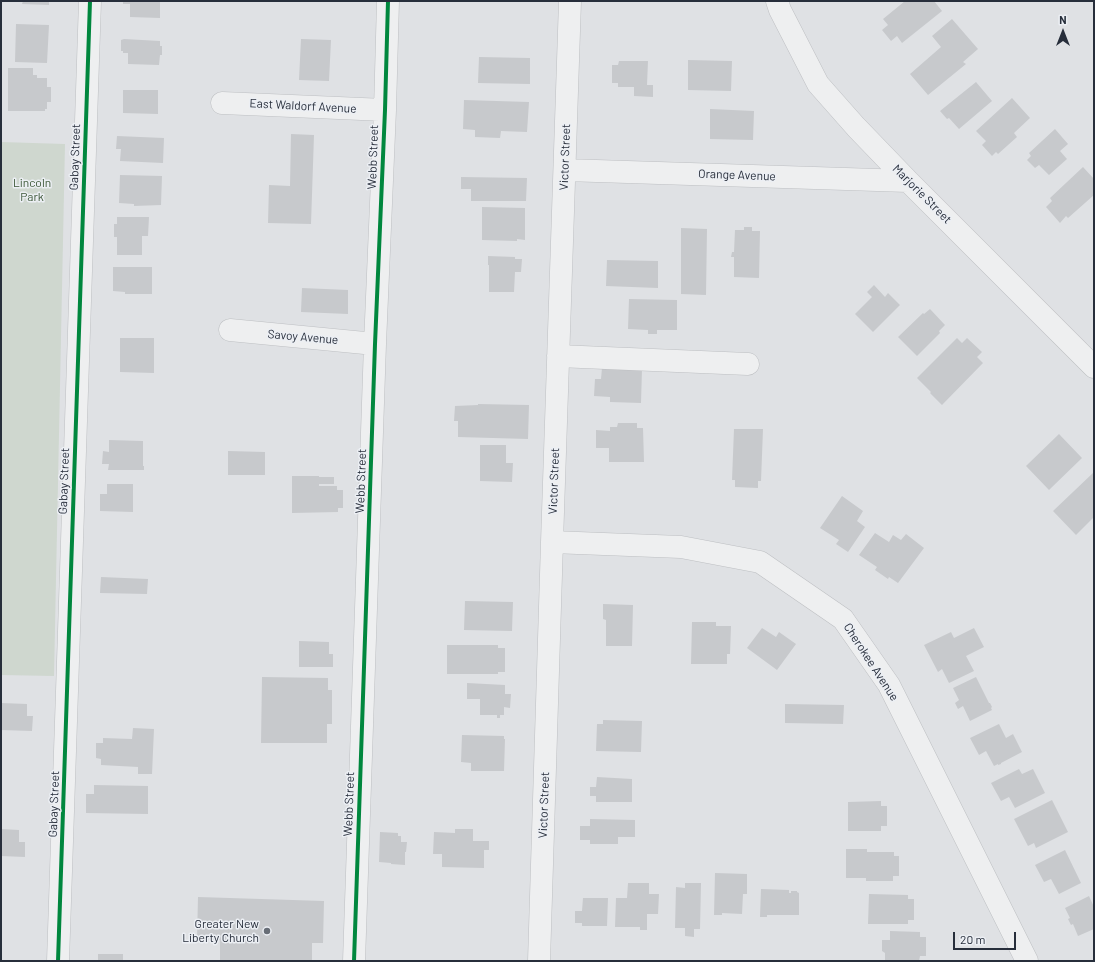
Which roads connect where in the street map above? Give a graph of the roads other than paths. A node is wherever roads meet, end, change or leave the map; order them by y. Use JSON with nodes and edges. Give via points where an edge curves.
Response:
{"nodes":[{"id":1,"x":90,"y":1,"type":"edge"},
{"id":2,"x":388,"y":1,"type":"edge"},
{"id":3,"x":570,"y":1,"type":"edge"},
{"id":4,"x":777,"y":1,"type":"edge"},
{"id":5,"x":222,"y":103,"type":"dead end"},
{"id":6,"x":384,"y":110,"type":"junction"},
{"id":7,"x":565,"y":170,"type":"junction"},
{"id":8,"x":908,"y":181,"type":"junction"},
{"id":9,"x":230,"y":330,"type":"dead end"},
{"id":10,"x":375,"y":344,"type":"junction"},
{"id":11,"x":558,"y":356,"type":"junction"},
{"id":12,"x":748,"y":364,"type":"dead end"},
{"id":13,"x":1094,"y":367,"type":"edge"},
{"id":14,"x":552,"y":542,"type":"junction"},
{"id":15,"x":58,"y":961,"type":"edge"},
{"id":16,"x":354,"y":961,"type":"edge"},
{"id":17,"x":539,"y":961,"type":"edge"},
{"id":18,"x":1027,"y":961,"type":"edge"}],
"edges":[{"from":1,"to":15,"type":"street","name":"Gabay Street"},
{"from":2,"to":6,"type":"street","name":"Webb Street"},
{"from":3,"to":7,"type":"street","name":"Victor Street"},
{"from":4,"to":8,"type":"street","name":"Marjorie Street","via":[[818,84]]},
{"from":5,"to":6,"type":"street","name":"East Waldorf Avenue"},
{"from":6,"to":10,"type":"street","name":"Webb Street"},
{"from":7,"to":8,"type":"street","name":"Orange Avenue"},
{"from":7,"to":11,"type":"street","name":"Victor Street"},
{"from":8,"to":13,"type":"street","name":"Marjorie Street"},
{"from":9,"to":10,"type":"street","name":"Savoy Avenue"},
{"from":10,"to":16,"type":"street","name":"Webb Street"},
{"from":11,"to":12,"type":"street"},
{"from":11,"to":14,"type":"street","name":"Victor Street"},
{"from":14,"to":17,"type":"street","name":"Victor Street"},
{"from":14,"to":18,"type":"street","name":"Cherokee Avenue","via":[[681,546],[760,562],[843,620],[889,685]]}]}
